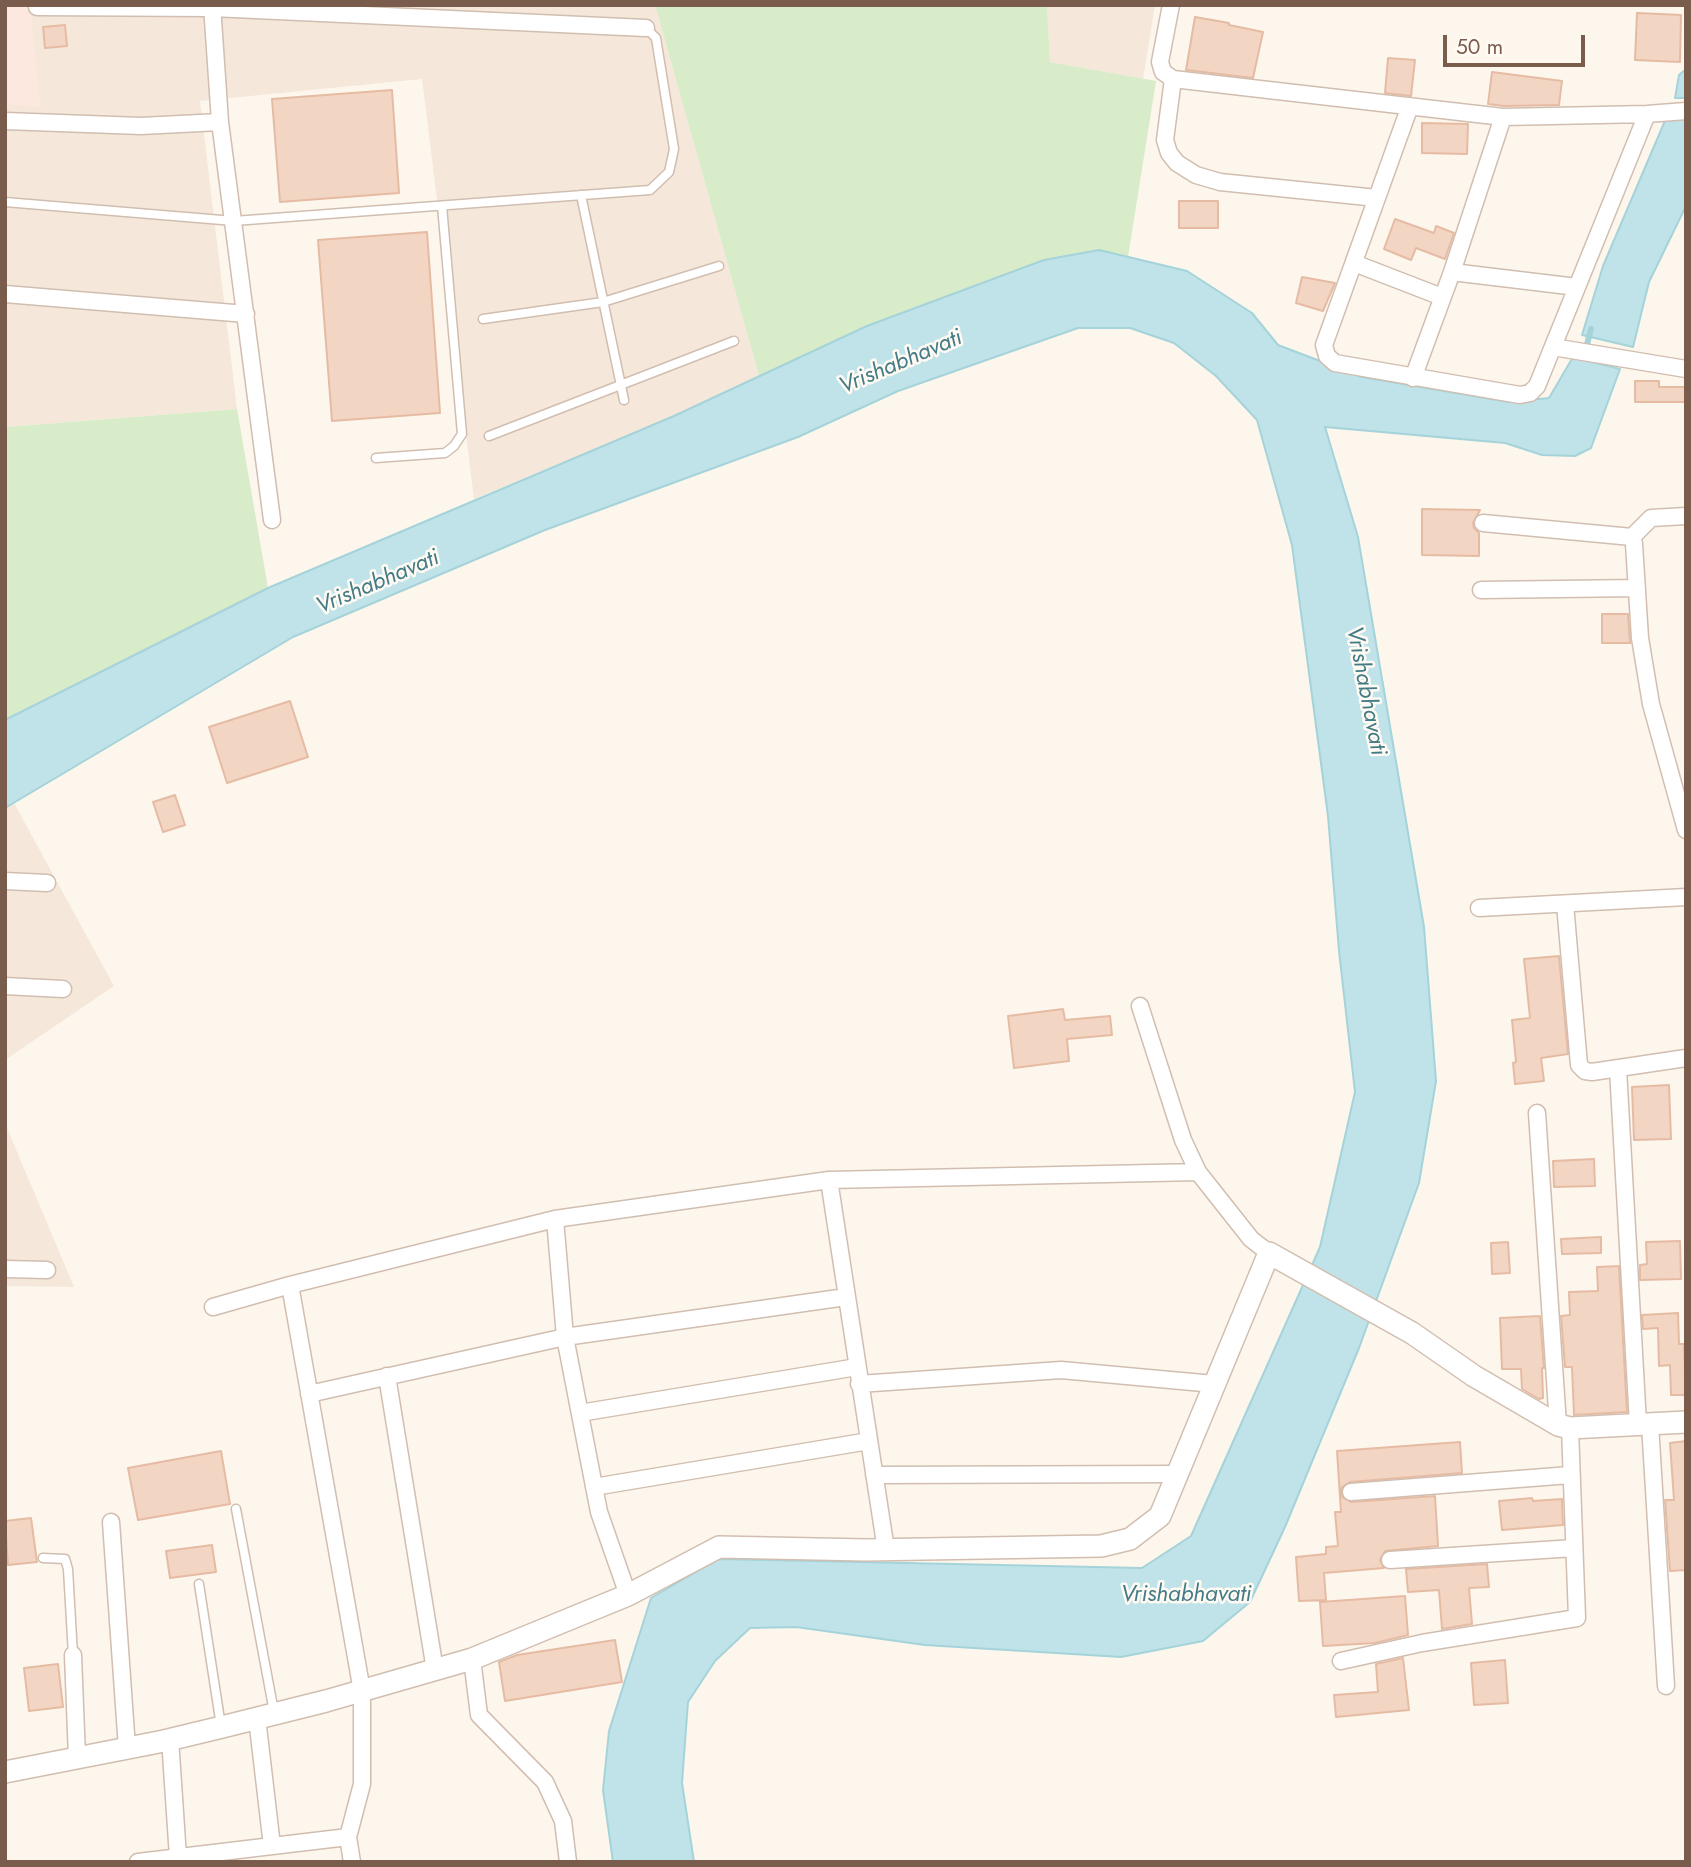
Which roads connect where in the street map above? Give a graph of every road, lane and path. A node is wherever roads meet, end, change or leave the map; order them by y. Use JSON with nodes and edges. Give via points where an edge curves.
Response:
{"nodes":[{"id":1,"x":1171,"y":5,"type":"edge"},
{"id":2,"x":37,"y":7,"type":"dead end"},
{"id":3,"x":212,"y":7,"type":"edge"},
{"id":4,"x":646,"y":28,"type":"joint"},
{"id":5,"x":1173,"y":79,"type":"junction"},
{"id":6,"x":1410,"y":106,"type":"junction"},
{"id":7,"x":1686,"y":111,"type":"edge"},
{"id":8,"x":1647,"y":114,"type":"junction"},
{"id":9,"x":1503,"y":117,"type":"junction"},
{"id":10,"x":5,"y":121,"type":"edge"},
{"id":11,"x":220,"y":122,"type":"junction"},
{"id":12,"x":581,"y":195,"type":"junction"},
{"id":13,"x":1377,"y":198,"type":"junction"},
{"id":14,"x":5,"y":202,"type":"edge"},
{"id":15,"x":442,"y":206,"type":"junction"},
{"id":16,"x":234,"y":221,"type":"junction"},
{"id":17,"x":1354,"y":263,"type":"junction"},
{"id":18,"x":719,"y":266,"type":"dead end"},
{"id":19,"x":1452,"y":272,"type":"junction"},
{"id":20,"x":1577,"y":288,"type":"junction"},
{"id":21,"x":5,"y":294,"type":"edge"},
{"id":22,"x":1443,"y":297,"type":"junction"},
{"id":23,"x":603,"y":302,"type":"junction"},
{"id":24,"x":246,"y":314,"type":"junction"},
{"id":25,"x":483,"y":319,"type":"dead end"},
{"id":26,"x":734,"y":341,"type":"dead end"},
{"id":27,"x":1553,"y":347,"type":"junction"},
{"id":28,"x":1686,"y":369,"type":"edge"},
{"id":29,"x":1413,"y":378,"type":"junction"},
{"id":30,"x":620,"y":386,"type":"junction"},
{"id":31,"x":624,"y":400,"type":"dead end"},
{"id":32,"x":489,"y":436,"type":"dead end"},
{"id":33,"x":376,"y":458,"type":"dead end"},
{"id":34,"x":1686,"y":516,"type":"edge"},
{"id":35,"x":272,"y":520,"type":"dead end"},
{"id":36,"x":1483,"y":523,"type":"dead end"},
{"id":37,"x":1632,"y":537,"type":"junction"},
{"id":38,"x":1637,"y":588,"type":"junction"},
{"id":39,"x":1481,"y":590,"type":"dead end"},
{"id":40,"x":1686,"y":830,"type":"edge"},
{"id":41,"x":5,"y":881,"type":"edge"},
{"id":42,"x":47,"y":883,"type":"dead end"},
{"id":43,"x":1686,"y":897,"type":"edge"},
{"id":44,"x":1565,"y":904,"type":"junction"},
{"id":45,"x":1479,"y":908,"type":"dead end"},
{"id":46,"x":5,"y":986,"type":"edge"},
{"id":47,"x":63,"y":989,"type":"dead end"},
{"id":48,"x":1140,"y":1006,"type":"dead end"},
{"id":49,"x":1686,"y":1058,"type":"edge"},
{"id":50,"x":1618,"y":1069,"type":"junction"},
{"id":51,"x":1537,"y":1113,"type":"dead end"},
{"id":52,"x":1198,"y":1172,"type":"junction"},
{"id":53,"x":829,"y":1180,"type":"junction"},
{"id":54,"x":555,"y":1219,"type":"junction"},
{"id":55,"x":1273,"y":1256,"type":"junction"},
{"id":56,"x":5,"y":1269,"type":"edge"},
{"id":57,"x":47,"y":1270,"type":"dead end"},
{"id":58,"x":290,"y":1285,"type":"junction"},
{"id":59,"x":846,"y":1297,"type":"junction"},
{"id":60,"x":214,"y":1307,"type":"dead end"},
{"id":61,"x":565,"y":1337,"type":"junction"},
{"id":62,"x":857,"y":1367,"type":"junction"},
{"id":63,"x":387,"y":1376,"type":"junction"},
{"id":64,"x":859,"y":1384,"type":"junction"},
{"id":65,"x":1214,"y":1384,"type":"junction"},
{"id":66,"x":309,"y":1394,"type":"junction"},
{"id":67,"x":580,"y":1413,"type":"junction"},
{"id":68,"x":1686,"y":1422,"type":"edge"},
{"id":69,"x":1644,"y":1424,"type":"junction"},
{"id":70,"x":1564,"y":1427,"type":"junction"},
{"id":71,"x":869,"y":1441,"type":"junction"},
{"id":72,"x":1177,"y":1474,"type":"junction"},
{"id":73,"x":874,"y":1475,"type":"junction"},
{"id":74,"x":1570,"y":1475,"type":"junction"},
{"id":75,"x":594,"y":1487,"type":"junction"},
{"id":76,"x":1351,"y":1492,"type":"dead end"},
{"id":77,"x":236,"y":1509,"type":"dead end"},
{"id":78,"x":111,"y":1522,"type":"dead end"},
{"id":79,"x":1574,"y":1548,"type":"junction"},
{"id":80,"x":886,"y":1550,"type":"junction"},
{"id":81,"x":43,"y":1558,"type":"dead end"},
{"id":82,"x":1390,"y":1560,"type":"dead end"},
{"id":83,"x":199,"y":1584,"type":"dead end"},
{"id":84,"x":628,"y":1595,"type":"junction"},
{"id":85,"x":73,"y":1655,"type":"joint"},
{"id":86,"x":472,"y":1659,"type":"junction"},
{"id":87,"x":1341,"y":1661,"type":"dead end"},
{"id":88,"x":435,"y":1670,"type":"junction"},
{"id":89,"x":1666,"y":1686,"type":"dead end"},
{"id":90,"x":362,"y":1691,"type":"junction"},
{"id":91,"x":265,"y":1716,"type":"junction"},
{"id":92,"x":222,"y":1727,"type":"junction"},
{"id":93,"x":170,"y":1740,"type":"junction"},
{"id":94,"x":127,"y":1748,"type":"junction"},
{"id":95,"x":77,"y":1758,"type":"junction"},
{"id":96,"x":5,"y":1772,"type":"edge"},
{"id":97,"x":348,"y":1837,"type":"junction"},
{"id":98,"x":272,"y":1846,"type":"junction"},
{"id":99,"x":178,"y":1857,"type":"junction"},
{"id":100,"x":138,"y":1862,"type":"edge"},
{"id":101,"x":352,"y":1862,"type":"edge"},
{"id":102,"x":568,"y":1862,"type":"edge"}],
"edges":[{"from":1,"to":5,"type":"street","via":[[1160,62],[1163,72]]},
{"from":2,"to":3,"type":"street"},
{"from":3,"to":4,"type":"street"},
{"from":3,"to":11,"type":"street"},
{"from":4,"to":12,"type":"lane","via":[[656,38],[670,121],[674,149],[669,172],[650,190]]},
{"from":5,"to":6,"type":"street"},
{"from":5,"to":13,"type":"street","via":[[1165,140],[1177,163],[1196,175],[1220,182]]},
{"from":6,"to":9,"type":"street"},
{"from":6,"to":13,"type":"street"},
{"from":7,"to":8,"type":"street"},
{"from":8,"to":9,"type":"street"},
{"from":8,"to":20,"type":"street"},
{"from":9,"to":19,"type":"street"},
{"from":10,"to":11,"type":"street","via":[[141,126]]},
{"from":11,"to":16,"type":"street"},
{"from":12,"to":15,"type":"lane"},
{"from":12,"to":23,"type":"lane"},
{"from":13,"to":17,"type":"street"},
{"from":14,"to":16,"type":"lane"},
{"from":15,"to":16,"type":"lane"},
{"from":15,"to":33,"type":"lane","via":[[462,434],[444,453]]},
{"from":16,"to":24,"type":"street"},
{"from":17,"to":22,"type":"street"},
{"from":17,"to":29,"type":"street","via":[[1324,345],[1327,356],[1335,363]]},
{"from":18,"to":23,"type":"lane"},
{"from":19,"to":20,"type":"street"},
{"from":19,"to":22,"type":"street"},
{"from":20,"to":27,"type":"street"},
{"from":21,"to":24,"type":"street"},
{"from":22,"to":29,"type":"street"},
{"from":23,"to":25,"type":"lane"},
{"from":23,"to":30,"type":"lane"},
{"from":24,"to":35,"type":"street"},
{"from":26,"to":30,"type":"lane"},
{"from":27,"to":28,"type":"street"},
{"from":27,"to":29,"type":"street","via":[[1530,393]]},
{"from":30,"to":31,"type":"lane"},
{"from":30,"to":32,"type":"lane"},
{"from":34,"to":37,"type":"street","via":[[1651,517]]},
{"from":36,"to":37,"type":"street"},
{"from":37,"to":38,"type":"street"},
{"from":38,"to":39,"type":"street"},
{"from":38,"to":40,"type":"street","via":[[1651,704]]},
{"from":41,"to":42,"type":"street"},
{"from":43,"to":44,"type":"street"},
{"from":44,"to":45,"type":"street"},
{"from":44,"to":50,"type":"street","via":[[1579,1065],[1592,1072]]},
{"from":46,"to":47,"type":"street"},
{"from":48,"to":52,"type":"street","via":[[1183,1140]]},
{"from":49,"to":50,"type":"street"},
{"from":50,"to":69,"type":"street"},
{"from":51,"to":70,"type":"street"},
{"from":52,"to":53,"type":"street"},
{"from":52,"to":55,"type":"street","via":[[1251,1239]]},
{"from":53,"to":54,"type":"street"},
{"from":53,"to":59,"type":"street"},
{"from":54,"to":58,"type":"street"},
{"from":54,"to":61,"type":"street"},
{"from":55,"to":65,"type":"street"},
{"from":55,"to":70,"type":"street","via":[[1412,1333],[1474,1376]]},
{"from":56,"to":57,"type":"street"},
{"from":58,"to":60,"type":"street"},
{"from":58,"to":66,"type":"street"},
{"from":59,"to":61,"type":"street"},
{"from":59,"to":62,"type":"street"},
{"from":61,"to":63,"type":"street"},
{"from":61,"to":67,"type":"street"},
{"from":62,"to":64,"type":"street"},
{"from":62,"to":67,"type":"street"},
{"from":63,"to":66,"type":"street"},
{"from":63,"to":88,"type":"street"},
{"from":64,"to":65,"type":"street","via":[[1060,1370]]},
{"from":64,"to":71,"type":"street"},
{"from":65,"to":72,"type":"street"},
{"from":66,"to":90,"type":"street"},
{"from":67,"to":75,"type":"street"},
{"from":68,"to":69,"type":"street"},
{"from":69,"to":70,"type":"street"},
{"from":69,"to":89,"type":"street"},
{"from":70,"to":74,"type":"street"},
{"from":71,"to":73,"type":"street"},
{"from":71,"to":75,"type":"street"},
{"from":72,"to":73,"type":"street"},
{"from":72,"to":80,"type":"street","via":[[1160,1516],[1130,1539],[1101,1546]]},
{"from":73,"to":80,"type":"street"},
{"from":74,"to":76,"type":"street"},
{"from":74,"to":79,"type":"street"},
{"from":75,"to":84,"type":"street"},
{"from":77,"to":91,"type":"lane"},
{"from":78,"to":94,"type":"street"},
{"from":79,"to":82,"type":"street"},
{"from":79,"to":87,"type":"street","via":[[1577,1618]]},
{"from":80,"to":84,"type":"street","via":[[719,1547]]},
{"from":81,"to":85,"type":"lane","via":[[65,1559]]},
{"from":83,"to":92,"type":"lane"},
{"from":84,"to":86,"type":"street"},
{"from":85,"to":95,"type":"street"},
{"from":86,"to":88,"type":"street"},
{"from":86,"to":102,"type":"street","via":[[479,1715],[545,1782],[563,1821]]},
{"from":88,"to":90,"type":"street"},
{"from":90,"to":91,"type":"street"},
{"from":90,"to":97,"type":"street","via":[[362,1784]]},
{"from":91,"to":92,"type":"street"},
{"from":91,"to":98,"type":"street"},
{"from":92,"to":93,"type":"street"},
{"from":93,"to":94,"type":"street"},
{"from":93,"to":99,"type":"street"},
{"from":94,"to":95,"type":"street"},
{"from":95,"to":96,"type":"street"},
{"from":97,"to":98,"type":"street"},
{"from":97,"to":101,"type":"street"},
{"from":98,"to":99,"type":"street"},
{"from":99,"to":100,"type":"street"}]}
